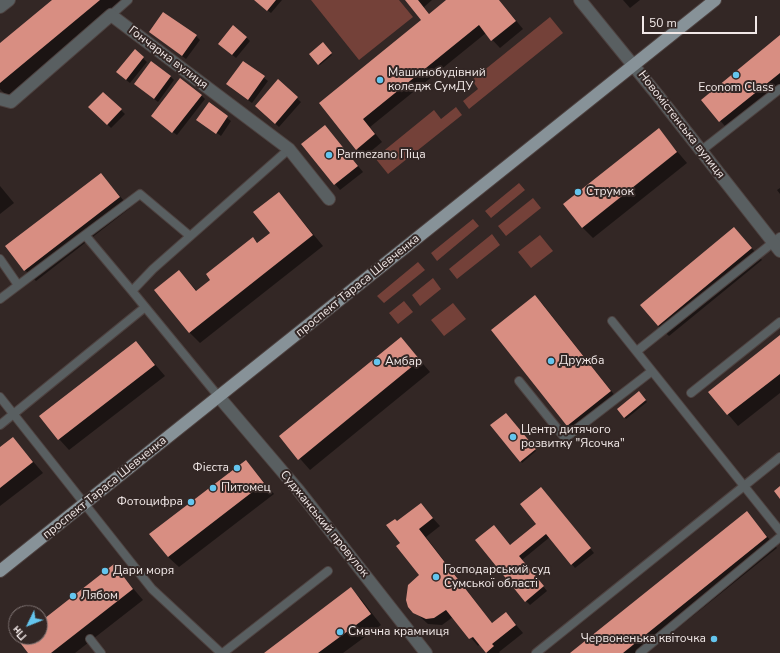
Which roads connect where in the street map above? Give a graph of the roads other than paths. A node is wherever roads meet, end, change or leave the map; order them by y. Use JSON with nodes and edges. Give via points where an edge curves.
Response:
{"nodes":[{"id":1,"x":9,"y":0,"type":"edge"},
{"id":2,"x":128,"y":0,"type":"edge"},
{"id":3,"x":580,"y":0,"type":"edge"},
{"id":4,"x":715,"y":0,"type":"edge"},
{"id":5,"x":0,"y":7,"type":"edge"},
{"id":6,"x":111,"y":15,"type":"junction"},
{"id":7,"x":634,"y":65,"type":"junction"},
{"id":8,"x":780,"y":89,"type":"edge"},
{"id":9,"x":0,"y":99,"type":"edge"},
{"id":10,"x":289,"y":149,"type":"junction"},
{"id":11,"x":702,"y":150,"type":"junction"},
{"id":12,"x":329,"y":199,"type":"dead end"},
{"id":13,"x":85,"y":235,"type":"junction"},
{"id":14,"x":190,"y":236,"type":"junction"},
{"id":15,"x":778,"y":244,"type":"edge"},
{"id":16,"x":0,"y":259,"type":"edge"},
{"id":17,"x":18,"y":285,"type":"junction"},
{"id":18,"x":132,"y":291,"type":"junction"},
{"id":19,"x":0,"y":299,"type":"edge"},
{"id":20,"x":144,"y":308,"type":"junction"},
{"id":21,"x":612,"y":321,"type":"dead end"},
{"id":22,"x":780,"y":322,"type":"edge"},
{"id":23,"x":637,"y":352,"type":"junction"},
{"id":24,"x":652,"y":371,"type":"junction"},
{"id":25,"x":519,"y":381,"type":"dead end"},
{"id":26,"x":691,"y":393,"type":"dead end"},
{"id":27,"x":219,"y":397,"type":"junction"},
{"id":28,"x":0,"y":398,"type":"edge"},
{"id":29,"x":14,"y":415,"type":"junction"},
{"id":30,"x":0,"y":425,"type":"edge"},
{"id":31,"x":780,"y":457,"type":"edge"},
{"id":32,"x":744,"y":486,"type":"junction"},
{"id":33,"x":85,"y":504,"type":"junction"},
{"id":34,"x":780,"y":531,"type":"edge"},
{"id":35,"x":780,"y":537,"type":"edge"},
{"id":36,"x":0,"y":571,"type":"edge"},
{"id":37,"x":328,"y":571,"type":"dead end"},
{"id":38,"x":90,"y":640,"type":"dead end"},
{"id":39,"x":101,"y":653,"type":"edge"},
{"id":40,"x":222,"y":653,"type":"edge"},
{"id":41,"x":426,"y":653,"type":"edge"},
{"id":42,"x":536,"y":653,"type":"edge"},
{"id":43,"x":640,"y":653,"type":"edge"}],
"edges":[{"from":1,"to":5,"type":"street"},
{"from":2,"to":6,"type":"lane"},
{"from":3,"to":7,"type":"street","name":"Новомістенська вулиця"},
{"from":4,"to":7,"type":"main road","name":"проспект Тараса Шевченка"},
{"from":6,"to":9,"type":"street","via":[[11,102]]},
{"from":6,"to":10,"type":"street","name":"Гончарна вулиця"},
{"from":7,"to":11,"type":"street","name":"Новомістенська вулиця"},
{"from":7,"to":27,"type":"main road","name":"проспект Тараса Шевченка"},
{"from":8,"to":11,"type":"lane"},
{"from":10,"to":12,"type":"street","name":"Гончарна вулиця"},
{"from":10,"to":14,"type":"lane"},
{"from":11,"to":15,"type":"street","name":"Новомістенська вулиця"},
{"from":13,"to":14,"type":"lane","via":[[140,194]]},
{"from":13,"to":17,"type":"lane"},
{"from":13,"to":18,"type":"lane"},
{"from":14,"to":18,"type":"lane"},
{"from":15,"to":23,"type":"lane"},
{"from":16,"to":17,"type":"lane"},
{"from":17,"to":19,"type":"lane"},
{"from":18,"to":20,"type":"lane"},
{"from":20,"to":27,"type":"lane"},
{"from":20,"to":29,"type":"lane"},
{"from":21,"to":23,"type":"lane"},
{"from":22,"to":26,"type":"lane"},
{"from":23,"to":24,"type":"lane"},
{"from":24,"to":25,"type":"lane","via":[[565,438]]},
{"from":24,"to":32,"type":"lane"},
{"from":27,"to":33,"type":"main road","name":"проспект Тараса Шевченка"},
{"from":27,"to":41,"type":"street","name":"Суджанський провулок","via":[[299,491]]},
{"from":28,"to":29,"type":"lane"},
{"from":29,"to":30,"type":"lane"},
{"from":29,"to":33,"type":"lane"},
{"from":31,"to":32,"type":"lane"},
{"from":32,"to":34,"type":"lane"},
{"from":32,"to":42,"type":"lane"},
{"from":33,"to":36,"type":"main road","name":"проспект Тараса Шевченка"},
{"from":33,"to":40,"type":"lane","via":[[152,589]]},
{"from":35,"to":43,"type":"lane"},
{"from":37,"to":40,"type":"lane"},
{"from":38,"to":39,"type":"lane"}]}
